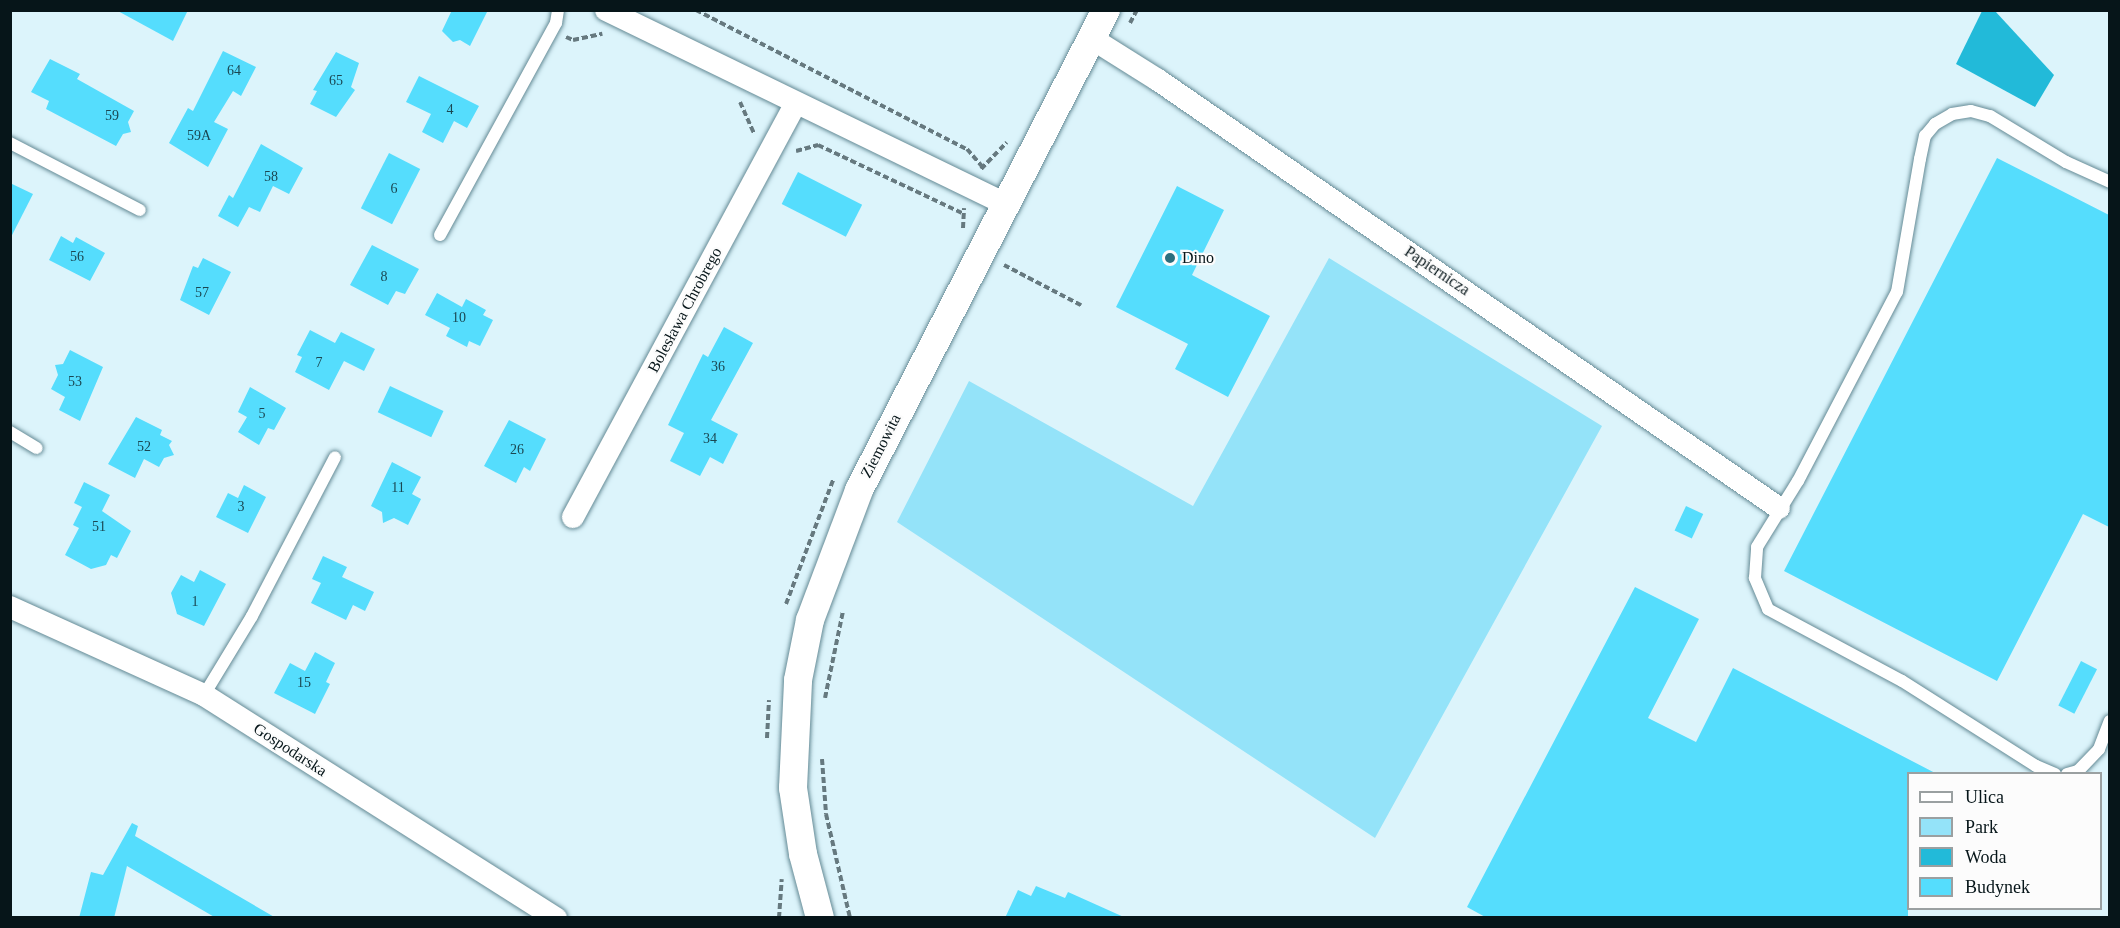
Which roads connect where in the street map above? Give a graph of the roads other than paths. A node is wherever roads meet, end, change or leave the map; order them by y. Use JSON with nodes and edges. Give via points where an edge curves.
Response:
{"nodes":[{"id":1,"x":558,"y":10,"type":"edge"},
{"id":2,"x":606,"y":10,"type":"edge"},
{"id":3,"x":1106,"y":10,"type":"edge"},
{"id":4,"x":1103,"y":46,"type":"junction"},
{"id":5,"x":796,"y":103,"type":"junction"},
{"id":6,"x":10,"y":143,"type":"edge"},
{"id":7,"x":2109,"y":182,"type":"edge"},
{"id":8,"x":1005,"y":204,"type":"junction"},
{"id":9,"x":140,"y":210,"type":"dead end"},
{"id":10,"x":440,"y":235,"type":"dead end"},
{"id":11,"x":10,"y":432,"type":"edge"},
{"id":12,"x":37,"y":448,"type":"dead end"},
{"id":13,"x":335,"y":457,"type":"dead end"},
{"id":14,"x":1779,"y":508,"type":"junction"},
{"id":15,"x":573,"y":517,"type":"dead end"},
{"id":16,"x":10,"y":607,"type":"edge"},
{"id":17,"x":204,"y":695,"type":"junction"},
{"id":18,"x":2109,"y":721,"type":"edge"},
{"id":19,"x":2052,"y":772,"type":"edge"},
{"id":20,"x":2074,"y":772,"type":"edge"},
{"id":21,"x":548,"y":915,"type":"edge"},
{"id":22,"x":820,"y":918,"type":"edge"}],
"edges":[{"from":1,"to":10,"type":"lane","via":[[552,30]]},
{"from":2,"to":5,"type":"street"},
{"from":3,"to":4,"type":"street","name":"Ziemowita"},
{"from":4,"to":8,"type":"street","name":"Ziemowita"},
{"from":4,"to":14,"type":"street","name":"Papiernicza"},
{"from":5,"to":8,"type":"street"},
{"from":5,"to":15,"type":"street","name":"Bolesława Chrobrego"},
{"from":6,"to":9,"type":"lane"},
{"from":7,"to":14,"type":"lane","via":[[2066,162],[1990,116],[1971,111],[1952,114],[1935,124],[1925,136],[1897,292],[1853,380]]},
{"from":8,"to":22,"type":"street","name":"Ziemowita","via":[[859,490],[810,620],[798,680],[794,788],[803,854]]},
{"from":11,"to":12,"type":"lane"},
{"from":13,"to":17,"type":"lane","via":[[252,616]]},
{"from":14,"to":19,"type":"lane","via":[[1757,547],[1755,578],[1768,609],[1902,681]]},
{"from":16,"to":17,"type":"street","name":"Gospodarska"},
{"from":17,"to":21,"type":"street","name":"Gospodarska"},
{"from":18,"to":20,"type":"lane","via":[[2099,749]]}]}
